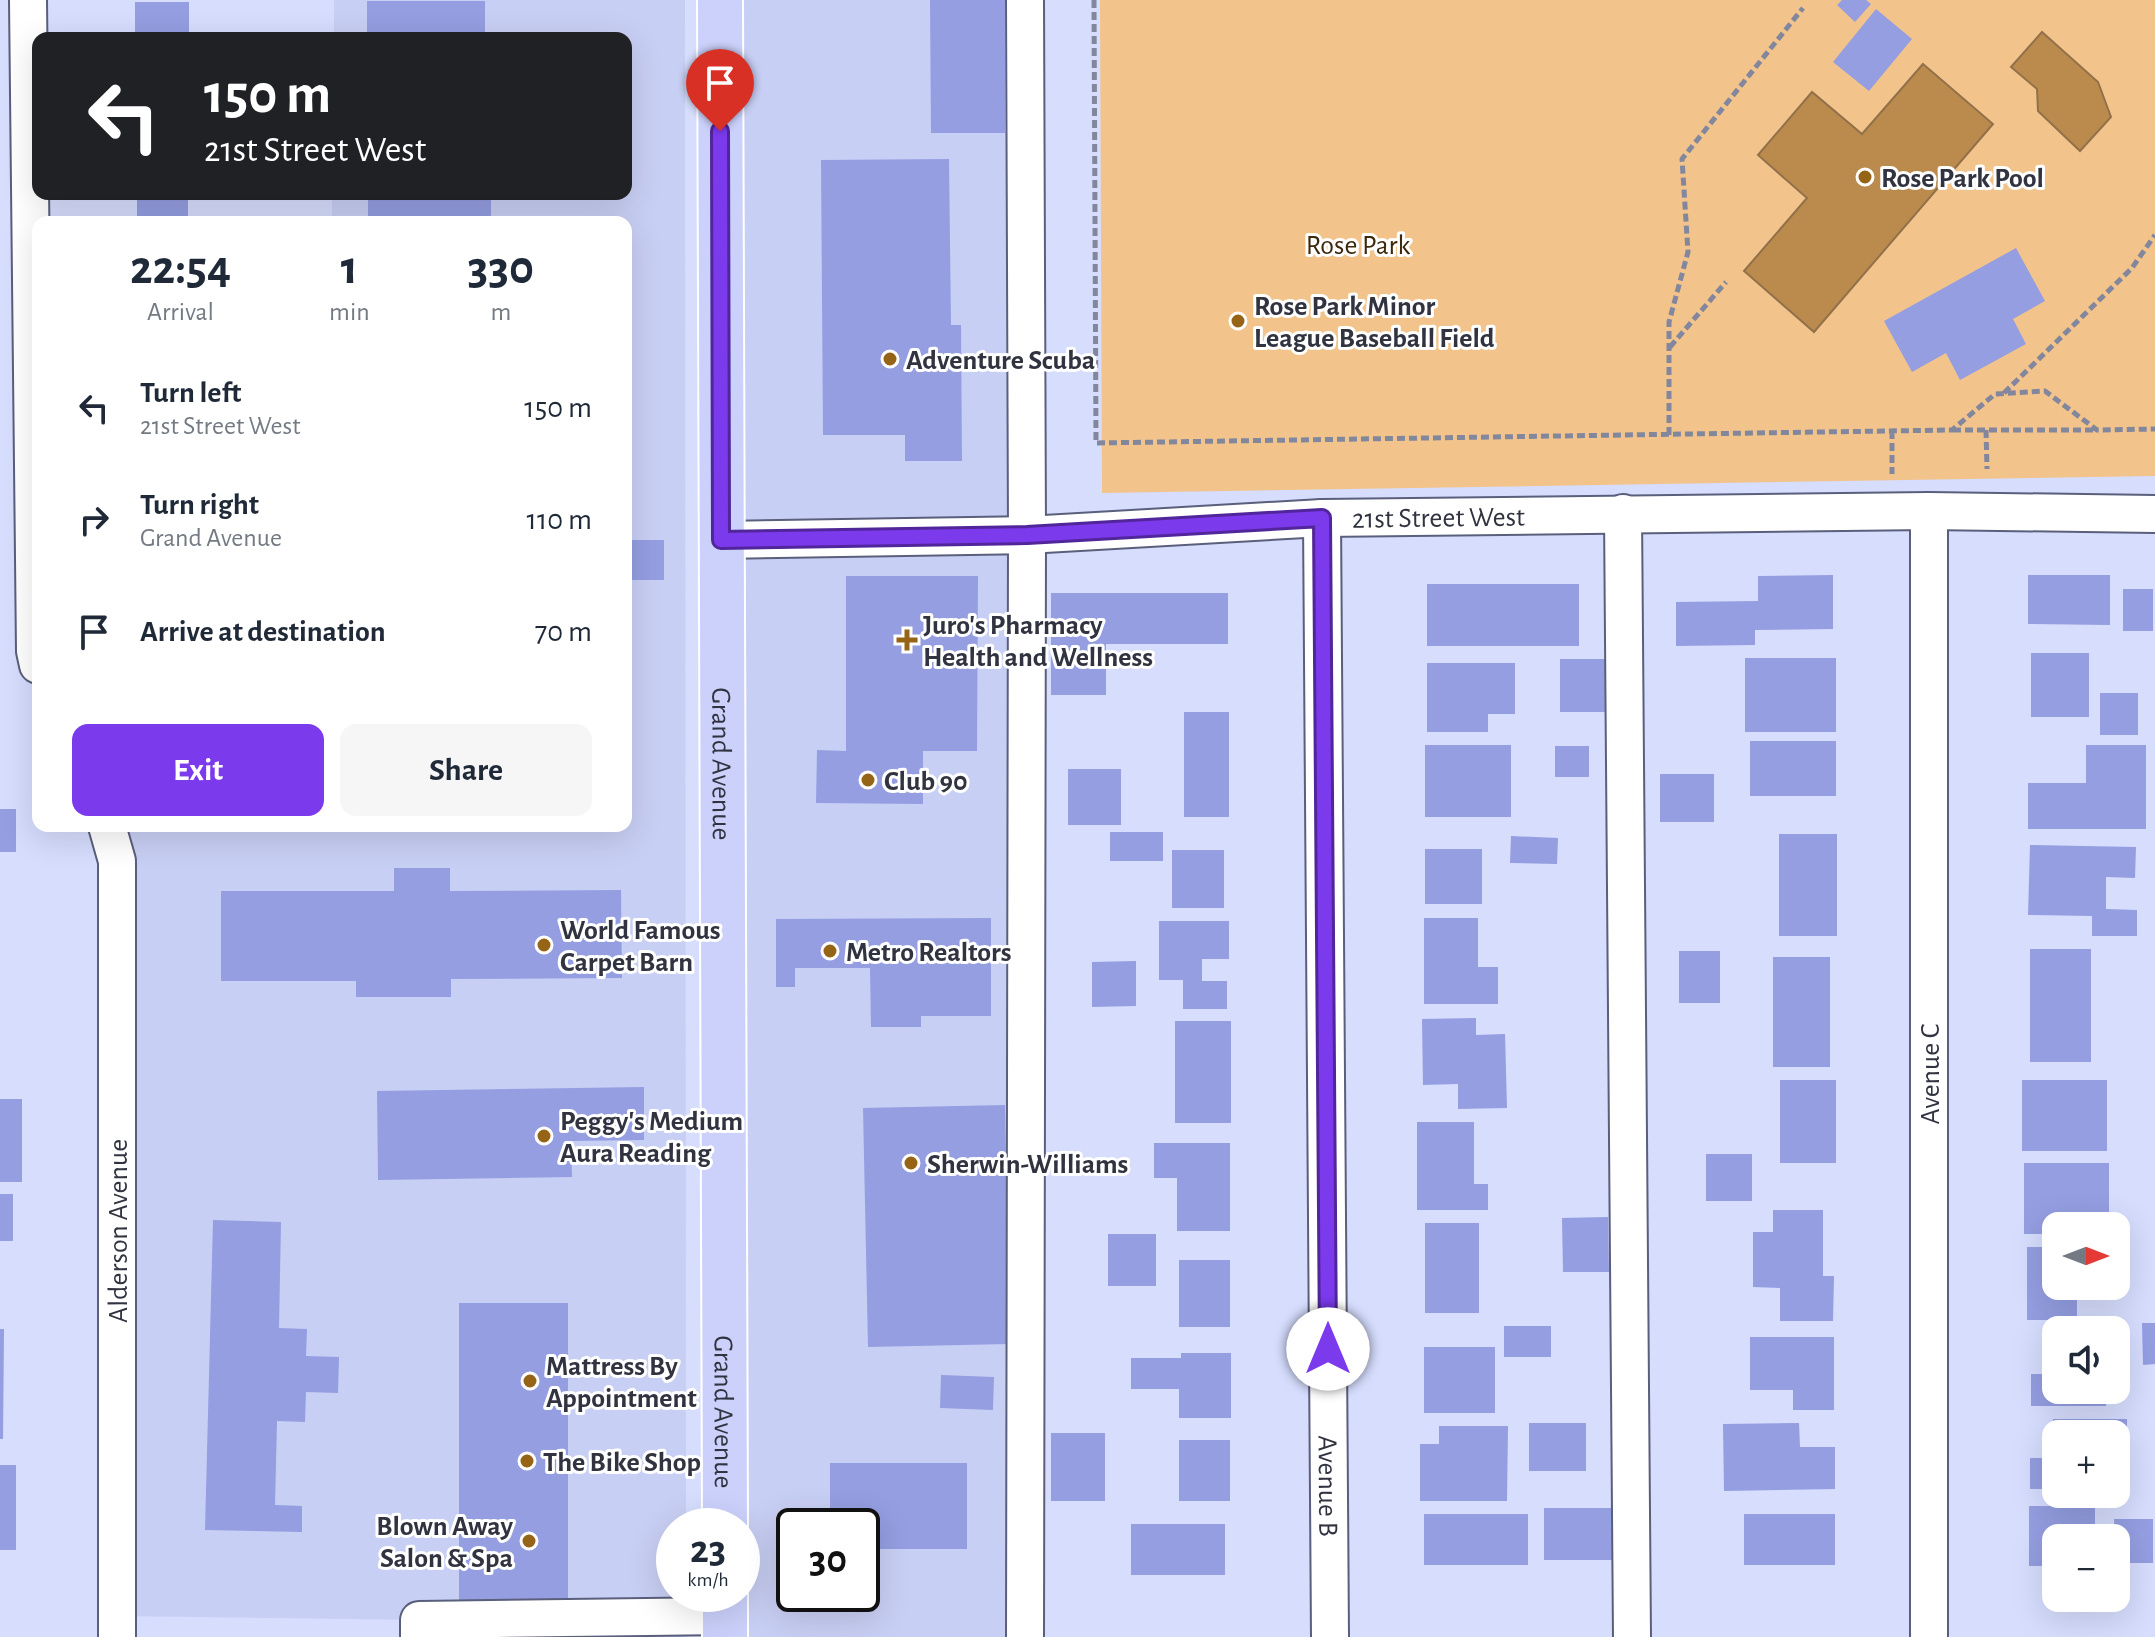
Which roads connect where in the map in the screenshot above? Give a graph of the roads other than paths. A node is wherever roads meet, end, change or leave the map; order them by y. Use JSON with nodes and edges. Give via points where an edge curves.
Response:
{"nodes":[{"id":1,"x":28,"y":0,"type":"edge"},
{"id":2,"x":720,"y":0,"type":"edge"},
{"id":3,"x":1025,"y":0,"type":"edge"},
{"id":4,"x":32,"y":372,"type":"edge"},
{"id":5,"x":1929,"y":511,"type":"junction"},
{"id":6,"x":1623,"y":513,"type":"junction"},
{"id":7,"x":2155,"y":514,"type":"edge"},
{"id":8,"x":1322,"y":518,"type":"junction"},
{"id":9,"x":1027,"y":535,"type":"junction"},
{"id":10,"x":721,"y":540,"type":"junction"},
{"id":11,"x":109,"y":832,"type":"edge"},
{"id":12,"x":725,"y":1508,"type":"edge"},
{"id":13,"x":725,"y":1616,"type":"edge"},
{"id":14,"x":117,"y":1637,"type":"edge"},
{"id":15,"x":419,"y":1637,"type":"edge"},
{"id":16,"x":1025,"y":1637,"type":"edge"},
{"id":17,"x":1330,"y":1637,"type":"edge"},
{"id":18,"x":1632,"y":1637,"type":"edge"},
{"id":19,"x":1929,"y":1637,"type":"edge"}],
"edges":[{"from":1,"to":4,"type":"street"},
{"from":2,"to":10,"type":"main road","name":"Grand Avenue"},
{"from":3,"to":9,"type":"street"},
{"from":5,"to":6,"type":"street","name":"21st Street West"},
{"from":5,"to":7,"type":"street","name":"21st Street West"},
{"from":5,"to":19,"type":"street","name":"Avenue C"},
{"from":6,"to":8,"type":"street","name":"21st Street West"},
{"from":6,"to":18,"type":"street"},
{"from":8,"to":9,"type":"street","name":"21st Street West"},
{"from":8,"to":17,"type":"street","name":"Avenue B"},
{"from":9,"to":10,"type":"street","name":"21st Street West"},
{"from":9,"to":16,"type":"street"},
{"from":10,"to":12,"type":"main road","name":"Grand Avenue"},
{"from":11,"to":14,"type":"street","name":"Alderson Avenue","via":[[117,861]]},
{"from":13,"to":15,"type":"street","via":[[419,1620]]}]}
